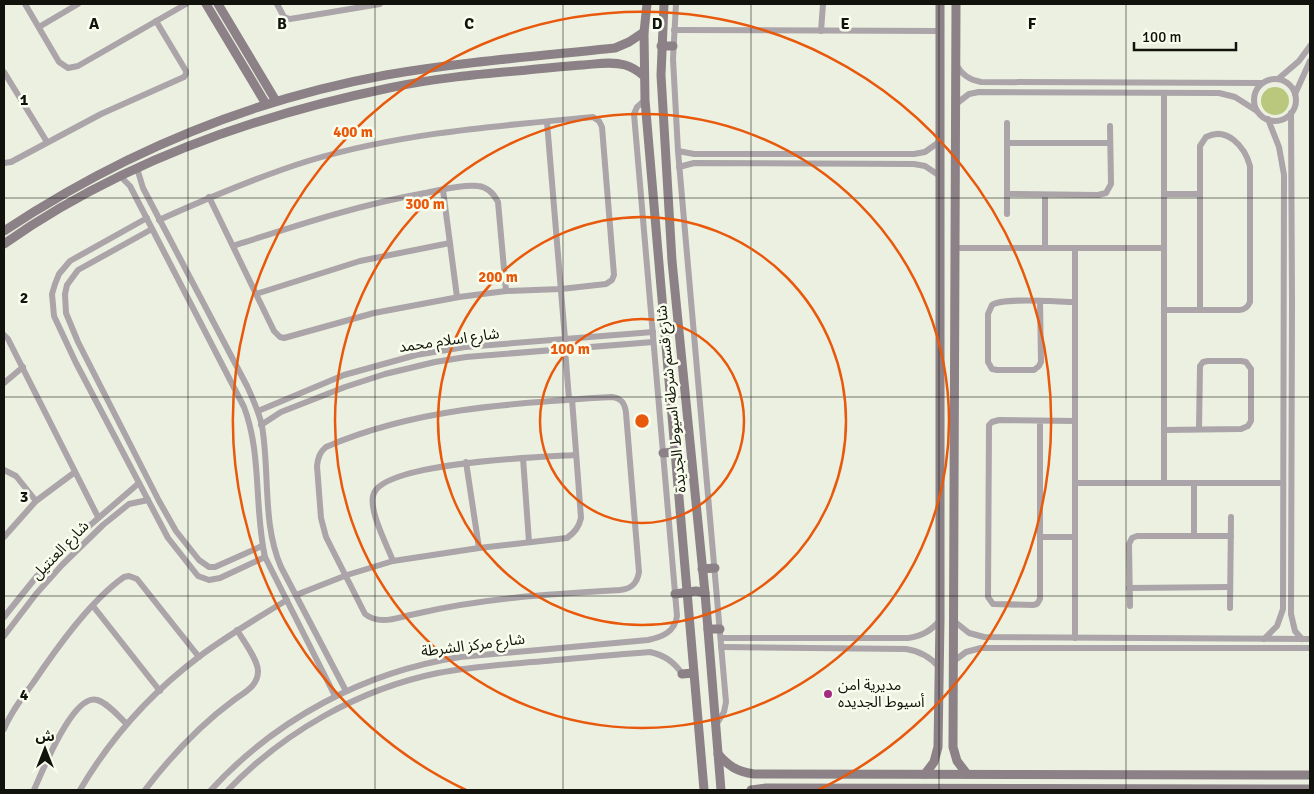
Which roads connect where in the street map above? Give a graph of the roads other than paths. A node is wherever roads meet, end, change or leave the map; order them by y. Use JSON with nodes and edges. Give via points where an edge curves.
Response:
{"nodes":[{"id":1,"x":25,"y":4,"type":"edge"},
{"id":2,"x":78,"y":4,"type":"edge"},
{"id":3,"x":186,"y":4,"type":"edge"},
{"id":4,"x":206,"y":4,"type":"edge"},
{"id":5,"x":218,"y":4,"type":"edge"},
{"id":6,"x":277,"y":4,"type":"edge"},
{"id":7,"x":380,"y":4,"type":"edge"},
{"id":8,"x":647,"y":4,"type":"edge"},
{"id":9,"x":664,"y":4,"type":"edge"},
{"id":10,"x":676,"y":4,"type":"edge"},
{"id":11,"x":823,"y":4,"type":"edge"},
{"id":12,"x":940,"y":4,"type":"edge"},
{"id":13,"x":956,"y":4,"type":"edge"},
{"id":14,"x":156,"y":20,"type":"junction"},
{"id":15,"x":39,"y":27,"type":"junction"},
{"id":16,"x":674,"y":30,"type":"junction"},
{"id":17,"x":822,"y":31,"type":"junction"},
{"id":18,"x":644,"y":32,"type":"junction"},
{"id":19,"x":940,"y":32,"type":"junction"},
{"id":20,"x":661,"y":46,"type":"junction"},
{"id":21,"x":673,"y":46,"type":"junction"},
{"id":22,"x":1310,"y":46,"type":"edge"},
{"id":23,"x":1310,"y":61,"type":"edge"},
{"id":24,"x":956,"y":64,"type":"junction"},
{"id":25,"x":4,"y":72,"type":"edge"},
{"id":26,"x":644,"y":76,"type":"junction"},
{"id":27,"x":1278,"y":79,"type":"junction"},
{"id":28,"x":1035,"y":82,"type":"junction"},
{"id":29,"x":1188,"y":83,"type":"junction"},
{"id":30,"x":1262,"y":83,"type":"junction"},
{"id":31,"x":315,"y":91,"type":"junction"},
{"id":32,"x":1034,"y":92,"type":"junction"},
{"id":33,"x":1164,"y":93,"type":"junction"},
{"id":34,"x":1188,"y":93,"type":"junction"},
{"id":35,"x":1295,"y":94,"type":"junction"},
{"id":36,"x":645,"y":100,"type":"junction"},
{"id":37,"x":276,"y":101,"type":"junction"},
{"id":38,"x":266,"y":104,"type":"junction"},
{"id":39,"x":318,"y":104,"type":"junction"},
{"id":40,"x":956,"y":104,"type":"junction"},
{"id":41,"x":1257,"y":111,"type":"junction"},
{"id":42,"x":1291,"y":113,"type":"junction"},
{"id":43,"x":1268,"y":120,"type":"junction"},
{"id":44,"x":547,"y":122,"type":"junction"},
{"id":45,"x":1007,"y":124,"type":"dead end"},
{"id":46,"x":1110,"y":126,"type":"dead end"},
{"id":47,"x":47,"y":142,"type":"junction"},
{"id":48,"x":939,"y":142,"type":"junction"},
{"id":49,"x":1007,"y":143,"type":"junction"},
{"id":50,"x":1110,"y":143,"type":"junction"},
{"id":51,"x":678,"y":151,"type":"junction"},
{"id":52,"x":4,"y":163,"type":"edge"},
{"id":53,"x":679,"y":167,"type":"junction"},
{"id":54,"x":136,"y":168,"type":"junction"},
{"id":55,"x":120,"y":176,"type":"junction"},
{"id":56,"x":940,"y":176,"type":"junction"},
{"id":57,"x":443,"y":190,"type":"junction"},
{"id":58,"x":1007,"y":194,"type":"junction"},
{"id":59,"x":1164,"y":194,"type":"junction"},
{"id":60,"x":1200,"y":194,"type":"junction"},
{"id":61,"x":1045,"y":195,"type":"junction"},
{"id":62,"x":209,"y":197,"type":"junction"},
{"id":63,"x":1007,"y":214,"type":"dead end"},
{"id":64,"x":147,"y":218,"type":"junction"},
{"id":65,"x":159,"y":220,"type":"junction"},
{"id":66,"x":8,"y":224,"type":"edge"},
{"id":67,"x":955,"y":225,"type":"junction"},
{"id":68,"x":940,"y":226,"type":"junction"},
{"id":69,"x":152,"y":229,"type":"junction"},
{"id":70,"x":4,"y":231,"type":"edge"},
{"id":71,"x":450,"y":243,"type":"junction"},
{"id":72,"x":4,"y":244,"type":"edge"},
{"id":73,"x":233,"y":246,"type":"junction"},
{"id":74,"x":955,"y":248,"type":"junction"},
{"id":75,"x":1044,"y":248,"type":"junction"},
{"id":76,"x":1076,"y":248,"type":"junction"},
{"id":77,"x":1164,"y":248,"type":"junction"},
{"id":78,"x":672,"y":261,"type":"junction"},
{"id":79,"x":659,"y":263,"type":"junction"},
{"id":80,"x":561,"y":289,"type":"junction"},
{"id":81,"x":506,"y":291,"type":"junction"},
{"id":82,"x":256,"y":294,"type":"junction"},
{"id":83,"x":457,"y":297,"type":"junction"},
{"id":84,"x":1040,"y":301,"type":"junction"},
{"id":85,"x":1076,"y":302,"type":"junction"},
{"id":86,"x":1283,"y":303,"type":"junction"},
{"id":87,"x":1292,"y":303,"type":"junction"},
{"id":88,"x":1164,"y":310,"type":"junction"},
{"id":89,"x":1200,"y":310,"type":"junction"},
{"id":90,"x":653,"y":332,"type":"junction"},
{"id":91,"x":4,"y":335,"type":"edge"},
{"id":92,"x":565,"y":339,"type":"junction"},
{"id":93,"x":653,"y":342,"type":"junction"},
{"id":94,"x":512,"y":344,"type":"junction"},
{"id":95,"x":565,"y":349,"type":"junction"},
{"id":96,"x":513,"y":353,"type":"junction"},
{"id":97,"x":23,"y":367,"type":"junction"},
{"id":98,"x":4,"y":383,"type":"edge"},
{"id":99,"x":570,"y":399,"type":"junction"},
{"id":100,"x":258,"y":411,"type":"junction"},
{"id":101,"x":1040,"y":421,"type":"junction"},
{"id":102,"x":1075,"y":421,"type":"junction"},
{"id":103,"x":261,"y":425,"type":"junction"},
{"id":104,"x":1164,"y":430,"type":"junction"},
{"id":105,"x":1199,"y":430,"type":"junction"},
{"id":106,"x":253,"y":444,"type":"junction"},
{"id":107,"x":264,"y":444,"type":"junction"},
{"id":108,"x":675,"y":452,"type":"junction"},
{"id":109,"x":663,"y":453,"type":"junction"},
{"id":110,"x":576,"y":455,"type":"junction"},
{"id":111,"x":522,"y":458,"type":"junction"},
{"id":112,"x":466,"y":462,"type":"junction"},
{"id":113,"x":4,"y":470,"type":"edge"},
{"id":114,"x":75,"y":472,"type":"junction"},
{"id":115,"x":139,"y":483,"type":"junction"},
{"id":116,"x":1075,"y":483,"type":"junction"},
{"id":117,"x":1164,"y":483,"type":"junction"},
{"id":118,"x":1194,"y":483,"type":"junction"},
{"id":119,"x":1283,"y":483,"type":"junction"},
{"id":120,"x":36,"y":501,"type":"junction"},
{"id":121,"x":159,"y":501,"type":"junction"},
{"id":122,"x":150,"y":503,"type":"junction"},
{"id":123,"x":940,"y":515,"type":"junction"},
{"id":124,"x":954,"y":515,"type":"junction"},
{"id":125,"x":98,"y":517,"type":"junction"},
{"id":126,"x":1231,"y":517,"type":"dead end"},
{"id":127,"x":1283,"y":525,"type":"junction"},
{"id":128,"x":1291,"y":526,"type":"junction"},
{"id":129,"x":1194,"y":536,"type":"junction"},
{"id":130,"x":1230,"y":536,"type":"junction"},
{"id":131,"x":4,"y":537,"type":"edge"},
{"id":132,"x":1040,"y":537,"type":"junction"},
{"id":133,"x":1075,"y":537,"type":"junction"},
{"id":134,"x":529,"y":542,"type":"junction"},
{"id":135,"x":699,"y":542,"type":"junction"},
{"id":136,"x":683,"y":543,"type":"junction"},
{"id":137,"x":262,"y":546,"type":"junction"},
{"id":138,"x":479,"y":548,"type":"junction"},
{"id":139,"x":265,"y":557,"type":"junction"},
{"id":140,"x":393,"y":561,"type":"junction"},
{"id":141,"x":281,"y":567,"type":"junction"},
{"id":142,"x":715,"y":568,"type":"junction"},
{"id":143,"x":702,"y":569,"type":"junction"},
{"id":144,"x":272,"y":572,"type":"junction"},
{"id":145,"x":347,"y":576,"type":"junction"},
{"id":146,"x":1230,"y":587,"type":"junction"},
{"id":147,"x":1129,"y":588,"type":"junction"},
{"id":148,"x":686,"y":593,"type":"junction"},
{"id":149,"x":705,"y":593,"type":"junction"},
{"id":150,"x":675,"y":594,"type":"junction"},
{"id":151,"x":296,"y":595,"type":"junction"},
{"id":152,"x":286,"y":600,"type":"junction"},
{"id":153,"x":93,"y":606,"type":"junction"},
{"id":154,"x":1130,"y":606,"type":"dead end"},
{"id":155,"x":1230,"y":608,"type":"dead end"},
{"id":156,"x":4,"y":617,"type":"edge"},
{"id":157,"x":940,"y":620,"type":"junction"},
{"id":158,"x":954,"y":621,"type":"junction"},
{"id":159,"x":708,"y":629,"type":"junction"},
{"id":160,"x":237,"y":630,"type":"junction"},
{"id":161,"x":720,"y":633,"type":"junction"},
{"id":162,"x":4,"y":636,"type":"edge"},
{"id":163,"x":1035,"y":638,"type":"junction"},
{"id":164,"x":1075,"y":638,"type":"junction"},
{"id":165,"x":1185,"y":638,"type":"junction"},
{"id":166,"x":1264,"y":639,"type":"junction"},
{"id":167,"x":1302,"y":639,"type":"junction"},
{"id":168,"x":1310,"y":639,"type":"edge"},
{"id":169,"x":722,"y":647,"type":"junction"},
{"id":170,"x":1035,"y":648,"type":"junction"},
{"id":171,"x":1185,"y":648,"type":"junction"},
{"id":172,"x":1310,"y":648,"type":"edge"},
{"id":173,"x":199,"y":657,"type":"junction"},
{"id":174,"x":954,"y":660,"type":"junction"},
{"id":175,"x":939,"y":667,"type":"junction"},
{"id":176,"x":694,"y":673,"type":"junction"},
{"id":177,"x":682,"y":674,"type":"joint"},
{"id":178,"x":160,"y":691,"type":"junction"},
{"id":179,"x":346,"y":691,"type":"junction"},
{"id":180,"x":335,"y":696,"type":"junction"},
{"id":181,"x":312,"y":709,"type":"junction"},
{"id":182,"x":319,"y":719,"type":"junction"},
{"id":183,"x":128,"y":724,"type":"junction"},
{"id":184,"x":716,"y":726,"type":"junction"},
{"id":185,"x":4,"y":729,"type":"edge"},
{"id":186,"x":718,"y":754,"type":"junction"},
{"id":187,"x":926,"y":774,"type":"junction"},
{"id":188,"x":967,"y":774,"type":"junction"},
{"id":189,"x":1093,"y":774,"type":"junction"},
{"id":190,"x":1310,"y":775,"type":"edge"},
{"id":191,"x":1094,"y":788,"type":"junction"},
{"id":192,"x":1310,"y":789,"type":"edge"},
{"id":193,"x":34,"y":790,"type":"edge"},
{"id":194,"x":80,"y":790,"type":"edge"},
{"id":195,"x":145,"y":790,"type":"edge"},
{"id":196,"x":211,"y":790,"type":"edge"},
{"id":197,"x":228,"y":790,"type":"edge"},
{"id":198,"x":704,"y":790,"type":"edge"},
{"id":199,"x":721,"y":790,"type":"edge"},
{"id":200,"x":751,"y":790,"type":"edge"}],
"edges":[{"from":1,"to":15,"type":"street"},
{"from":2,"to":15,"type":"street"},
{"from":3,"to":14,"type":"street"},
{"from":4,"to":38,"type":"street"},
{"from":5,"to":37,"type":"street"},
{"from":6,"to":7,"type":"street","via":[[284,17],[290,20]]},
{"from":8,"to":18,"type":"street","name":"شارع قسم شرطة اسيوط الجديدة"},
{"from":9,"to":20,"type":"street","name":"شارع قسم شرطة اسيوط الجديدة"},
{"from":10,"to":16,"type":"street"},
{"from":11,"to":17,"type":"street"},
{"from":12,"to":19,"type":"street"},
{"from":13,"to":24,"type":"street"},
{"from":14,"to":15,"type":"street","via":[[73,68],[59,62]]},
{"from":14,"to":47,"type":"street","via":[[186,71],[185,76]]},
{"from":16,"to":17,"type":"street"},
{"from":16,"to":21,"type":"street"},
{"from":17,"to":19,"type":"street"},
{"from":18,"to":26,"type":"street","name":"شارع قسم شرطة اسيوط الجديدة"},
{"from":18,"to":31,"type":"street","via":[[615,48],[436,68]]},
{"from":19,"to":48,"type":"street"},
{"from":20,"to":21,"type":"street"},
{"from":20,"to":78,"type":"street","name":"شارع قسم شرطة اسيوط الجديدة"},
{"from":21,"to":51,"type":"street"},
{"from":22,"to":27,"type":"street","via":[[1299,61]]},
{"from":23,"to":35,"type":"street"},
{"from":24,"to":28,"type":"street","via":[[965,76],[977,81]]},
{"from":24,"to":40,"type":"street"},
{"from":25,"to":47,"type":"street"},
{"from":26,"to":36,"type":"street","name":"شارع قسم شرطة اسيوط الجديدة"},
{"from":26,"to":39,"type":"street","via":[[630,67],[613,63],[554,67],[470,75]]},
{"from":27,"to":30,"type":"street"},
{"from":27,"to":35,"type":"street","via":[[1287,82]]},
{"from":28,"to":29,"type":"street"},
{"from":28,"to":32,"type":"street"},
{"from":29,"to":30,"type":"street"},
{"from":29,"to":34,"type":"street"},
{"from":30,"to":41,"type":"street","via":[[1254,96]]},
{"from":31,"to":37,"type":"street"},
{"from":31,"to":39,"type":"street"},
{"from":32,"to":33,"type":"street"},
{"from":32,"to":40,"type":"street","via":[[979,92],[969,94]]},
{"from":33,"to":34,"type":"street"},
{"from":33,"to":59,"type":"street"},
{"from":34,"to":41,"type":"street","via":[[1230,95]]},
{"from":35,"to":42,"type":"street"},
{"from":36,"to":79,"type":"street","name":"شارع قسم شرطة اسيوط الجديدة"},
{"from":36,"to":90,"type":"street","via":[[634,114]]},
{"from":37,"to":38,"type":"street"},
{"from":38,"to":66,"type":"street","via":[[190,132],[117,165]]},
{"from":39,"to":54,"type":"street","via":[[228,130]]},
{"from":40,"to":67,"type":"street"},
{"from":41,"to":43,"type":"street"},
{"from":42,"to":43,"type":"street","via":[[1280,120]]},
{"from":42,"to":87,"type":"street"},
{"from":43,"to":86,"type":"street","via":[[1284,168]]},
{"from":44,"to":62,"type":"street","via":[[475,128],[387,142],[306,162]]},
{"from":44,"to":80,"type":"street"},
{"from":44,"to":80,"type":"street","via":[[593,118],[602,127],[613,278],[606,284]]},
{"from":45,"to":49,"type":"street"},
{"from":46,"to":50,"type":"street"},
{"from":47,"to":52,"type":"street"},
{"from":48,"to":51,"type":"street","via":[[925,152],[914,154],[694,154]]},
{"from":48,"to":56,"type":"street"},
{"from":49,"to":50,"type":"street"},
{"from":49,"to":58,"type":"street"},
{"from":50,"to":61,"type":"street","via":[[1111,184],[1106,192],[1098,195]]},
{"from":51,"to":53,"type":"street"},
{"from":53,"to":56,"type":"street","via":[[694,163],[914,164],[925,166]]},
{"from":53,"to":142,"type":"street"},
{"from":54,"to":55,"type":"street"},
{"from":54,"to":65,"type":"street"},
{"from":55,"to":64,"type":"street","via":[[130,186]]},
{"from":55,"to":72,"type":"street","via":[[53,212]]},
{"from":56,"to":68,"type":"street"},
{"from":57,"to":71,"type":"street"},
{"from":57,"to":73,"type":"street","via":[[334,213]]},
{"from":57,"to":81,"type":"street","via":[[479,186],[494,194],[500,210]]},
{"from":58,"to":61,"type":"street"},
{"from":58,"to":63,"type":"street"},
{"from":59,"to":60,"type":"street"},
{"from":59,"to":77,"type":"street"},
{"from":60,"to":89,"type":"street"},
{"from":60,"to":89,"type":"street","via":[[1201,143],[1215,134],[1230,137],[1245,153],[1250,172],[1250,302],[1241,310]]},
{"from":61,"to":75,"type":"street"},
{"from":62,"to":65,"type":"street"},
{"from":62,"to":73,"type":"street"},
{"from":64,"to":69,"type":"street"},
{"from":64,"to":115,"type":"street","via":[[70,261],[59,274],[52,294],[54,316],[62,334]]},
{"from":65,"to":100,"type":"street"},
{"from":66,"to":70,"type":"street"},
{"from":67,"to":68,"type":"street"},
{"from":67,"to":74,"type":"street"},
{"from":68,"to":123,"type":"street"},
{"from":69,"to":106,"type":"street","via":[[244,407]]},
{"from":69,"to":121,"type":"street","via":[[78,270],[67,285],[64,304],[78,342]]},
{"from":71,"to":82,"type":"street","via":[[360,261]]},
{"from":71,"to":83,"type":"street"},
{"from":73,"to":82,"type":"street"},
{"from":74,"to":75,"type":"street"},
{"from":74,"to":124,"type":"street"},
{"from":75,"to":76,"type":"street"},
{"from":76,"to":77,"type":"street"},
{"from":76,"to":85,"type":"street"},
{"from":77,"to":88,"type":"street"},
{"from":78,"to":79,"type":"street"},
{"from":78,"to":135,"type":"street","name":"شارع قسم شرطة اسيوط الجديدة"},
{"from":79,"to":108,"type":"street","name":"شارع قسم شرطة اسيوط الجديدة"},
{"from":80,"to":81,"type":"street"},
{"from":80,"to":92,"type":"street"},
{"from":81,"to":83,"type":"street"},
{"from":82,"to":83,"type":"street","via":[[274,331],[284,338],[374,313]]},
{"from":84,"to":84,"type":"street","via":[[998,301],[990,307],[988,362],[992,369],[1034,370],[1039,366]]},
{"from":84,"to":85,"type":"street"},
{"from":85,"to":102,"type":"street"},
{"from":86,"to":87,"type":"street"},
{"from":86,"to":119,"type":"street"},
{"from":87,"to":128,"type":"street"},
{"from":88,"to":89,"type":"street"},
{"from":88,"to":104,"type":"street"},
{"from":90,"to":92,"type":"street","name":"شارع اسلام محمد"},
{"from":90,"to":93,"type":"street"},
{"from":91,"to":97,"type":"street"},
{"from":92,"to":94,"type":"street","name":"شارع اسلام محمد"},
{"from":93,"to":95,"type":"street","name":"شارع اسلام محمد"},
{"from":93,"to":109,"type":"street"},
{"from":94,"to":96,"type":"street"},
{"from":94,"to":100,"type":"street","name":"شارع اسلام محمد","via":[[440,351],[391,361],[320,383]]},
{"from":95,"to":96,"type":"street","name":"شارع اسلام محمد"},
{"from":95,"to":99,"type":"street"},
{"from":96,"to":103,"type":"street","name":"شارع اسلام محمد","via":[[452,359],[385,374],[282,412]]},
{"from":97,"to":98,"type":"street"},
{"from":97,"to":114,"type":"street"},
{"from":99,"to":110,"type":"street"},
{"from":99,"to":145,"type":"street","via":[[478,407],[418,418],[326,447],[318,458],[321,518],[326,537]]},
{"from":99,"to":145,"type":"street","via":[[612,397],[620,400],[626,408],[639,572],[633,586],[620,590],[458,604],[378,621],[365,614]]},
{"from":100,"to":103,"type":"street"},
{"from":101,"to":102,"type":"street"},
{"from":101,"to":132,"type":"street"},
{"from":101,"to":132,"type":"street","via":[[997,420],[988,428],[990,602],[1033,605],[1038,602]]},
{"from":102,"to":116,"type":"street"},
{"from":103,"to":107,"type":"street"},
{"from":104,"to":105,"type":"street"},
{"from":104,"to":117,"type":"street"},
{"from":105,"to":105,"type":"street","via":[[1248,426],[1250,369],[1246,362],[1208,361],[1200,366]]},
{"from":106,"to":107,"type":"street"},
{"from":106,"to":137,"type":"street"},
{"from":107,"to":141,"type":"street","via":[[272,536]]},
{"from":108,"to":109,"type":"street"},
{"from":108,"to":136,"type":"street","name":"شارع قسم شرطة اسيوط الجديدة"},
{"from":109,"to":150,"type":"street"},
{"from":110,"to":111,"type":"street"},
{"from":110,"to":134,"type":"street","via":[[579,526],[568,538]]},
{"from":111,"to":112,"type":"street"},
{"from":111,"to":134,"type":"street"},
{"from":112,"to":138,"type":"street"},
{"from":112,"to":140,"type":"street","via":[[390,479],[374,492],[373,510]]},
{"from":113,"to":120,"type":"street","via":[[16,476]]},
{"from":114,"to":120,"type":"street"},
{"from":114,"to":125,"type":"street"},
{"from":115,"to":122,"type":"street"},
{"from":115,"to":125,"type":"street","name":"شارع العنتيل"},
{"from":116,"to":117,"type":"street"},
{"from":116,"to":133,"type":"street"},
{"from":117,"to":118,"type":"street"},
{"from":118,"to":119,"type":"street"},
{"from":118,"to":129,"type":"street"},
{"from":119,"to":127,"type":"street"},
{"from":120,"to":131,"type":"street"},
{"from":121,"to":122,"type":"street","name":"شارع العنتيل"},
{"from":121,"to":137,"type":"street","via":[[176,531],[209,567]]},
{"from":122,"to":139,"type":"street","via":[[168,538],[203,579],[214,580]]},
{"from":122,"to":162,"type":"street","name":"شارع العنتيل","via":[[129,504],[103,525],[62,564]]},
{"from":123,"to":124,"type":"street"},
{"from":123,"to":157,"type":"street"},
{"from":124,"to":158,"type":"street"},
{"from":125,"to":156,"type":"street","name":"شارع العنتيل","via":[[37,576]]},
{"from":126,"to":130,"type":"street"},
{"from":127,"to":128,"type":"street"},
{"from":127,"to":166,"type":"street","via":[[1282,615],[1277,626]]},
{"from":128,"to":167,"type":"street","via":[[1291,614],[1295,630]]},
{"from":129,"to":130,"type":"street"},
{"from":129,"to":147,"type":"street","via":[[1132,538],[1129,544]]},
{"from":130,"to":146,"type":"street"},
{"from":132,"to":133,"type":"street"},
{"from":133,"to":164,"type":"street"},
{"from":134,"to":138,"type":"street"},
{"from":135,"to":136,"type":"street"},
{"from":135,"to":143,"type":"street","name":"شارع قسم شرطة اسيوط الجديدة"},
{"from":136,"to":148,"type":"street","name":"شارع قسم شرطة اسيوط الجديدة"},
{"from":137,"to":139,"type":"street"},
{"from":138,"to":140,"type":"street"},
{"from":139,"to":144,"type":"street"},
{"from":140,"to":145,"type":"street"},
{"from":141,"to":144,"type":"street"},
{"from":141,"to":151,"type":"street"},
{"from":142,"to":143,"type":"street"},
{"from":142,"to":161,"type":"street"},
{"from":143,"to":149,"type":"street","name":"شارع قسم شرطة اسيوط الجديدة"},
{"from":144,"to":152,"type":"street"},
{"from":145,"to":151,"type":"street"},
{"from":146,"to":147,"type":"street"},
{"from":146,"to":155,"type":"street"},
{"from":147,"to":154,"type":"street"},
{"from":148,"to":149,"type":"street","via":[[696,590]]},
{"from":148,"to":150,"type":"street"},
{"from":148,"to":176,"type":"street","name":"شارع قسم شرطة اسيوط الجديدة"},
{"from":149,"to":159,"type":"street","name":"شارع قسم شرطة اسيوط الجديدة"},
{"from":150,"to":179,"type":"street","name":"شارع مركز الشرطة","via":[[675,626],[655,638],[436,660],[390,673]]},
{"from":151,"to":179,"type":"street"},
{"from":152,"to":160,"type":"street"},
{"from":152,"to":180,"type":"street"},
{"from":153,"to":173,"type":"street","via":[[124,577],[133,577]]},
{"from":153,"to":178,"type":"street"},
{"from":153,"to":185,"type":"street","via":[[52,654]]},
{"from":157,"to":161,"type":"street","via":[[923,635],[908,638]]},
{"from":157,"to":175,"type":"street"},
{"from":158,"to":163,"type":"street","via":[[969,634],[982,637]]},
{"from":158,"to":174,"type":"street"},
{"from":159,"to":161,"type":"street"},
{"from":159,"to":184,"type":"street","name":"شارع قسم شرطة اسيوط الجديدة"},
{"from":160,"to":173,"type":"street"},
{"from":160,"to":195,"type":"street","via":[[257,664],[254,683],[179,748]]},
{"from":161,"to":169,"type":"street"},
{"from":163,"to":164,"type":"street"},
{"from":163,"to":170,"type":"street"},
{"from":164,"to":165,"type":"street"},
{"from":165,"to":166,"type":"street"},
{"from":165,"to":171,"type":"street"},
{"from":166,"to":167,"type":"street"},
{"from":167,"to":168,"type":"street"},
{"from":169,"to":175,"type":"street","via":[[914,650],[928,656]]},
{"from":169,"to":184,"type":"street","via":[[726,705]]},
{"from":170,"to":171,"type":"street"},
{"from":170,"to":174,"type":"street","via":[[981,648]]},
{"from":171,"to":172,"type":"street"},
{"from":173,"to":178,"type":"street"},
{"from":174,"to":188,"type":"street","via":[[954,752]]},
{"from":175,"to":187,"type":"street","via":[[937,752]]},
{"from":176,"to":177,"type":"street"},
{"from":176,"to":198,"type":"street","name":"شارع قسم شرطة اسيوط الجديدة"},
{"from":177,"to":182,"type":"street","name":"شارع مركز الشرطة","via":[[672,661],[650,652],[462,669],[387,687]]},
{"from":178,"to":183,"type":"street"},
{"from":179,"to":180,"type":"street","name":"شارع مركز الشرطة"},
{"from":180,"to":181,"type":"street","name":"شارع مركز الشرطة"},
{"from":181,"to":182,"type":"street"},
{"from":181,"to":196,"type":"street","name":"شارع مركز الشرطة","via":[[257,746]]},
{"from":182,"to":197,"type":"street","name":"شارع مركز الشرطة","via":[[274,750]]},
{"from":183,"to":193,"type":"street","via":[[97,700],[87,700],[68,721]]},
{"from":183,"to":194,"type":"street"},
{"from":184,"to":186,"type":"street","name":"شارع قسم شرطة اسيوط الجديدة"},
{"from":186,"to":187,"type":"street","via":[[730,766],[754,774]]},
{"from":186,"to":199,"type":"street","name":"شارع قسم شرطة اسيوط الجديدة"},
{"from":187,"to":188,"type":"street"},
{"from":188,"to":189,"type":"street"},
{"from":189,"to":190,"type":"street"},
{"from":189,"to":191,"type":"street"},
{"from":191,"to":192,"type":"street"},
{"from":191,"to":200,"type":"street"}]}
